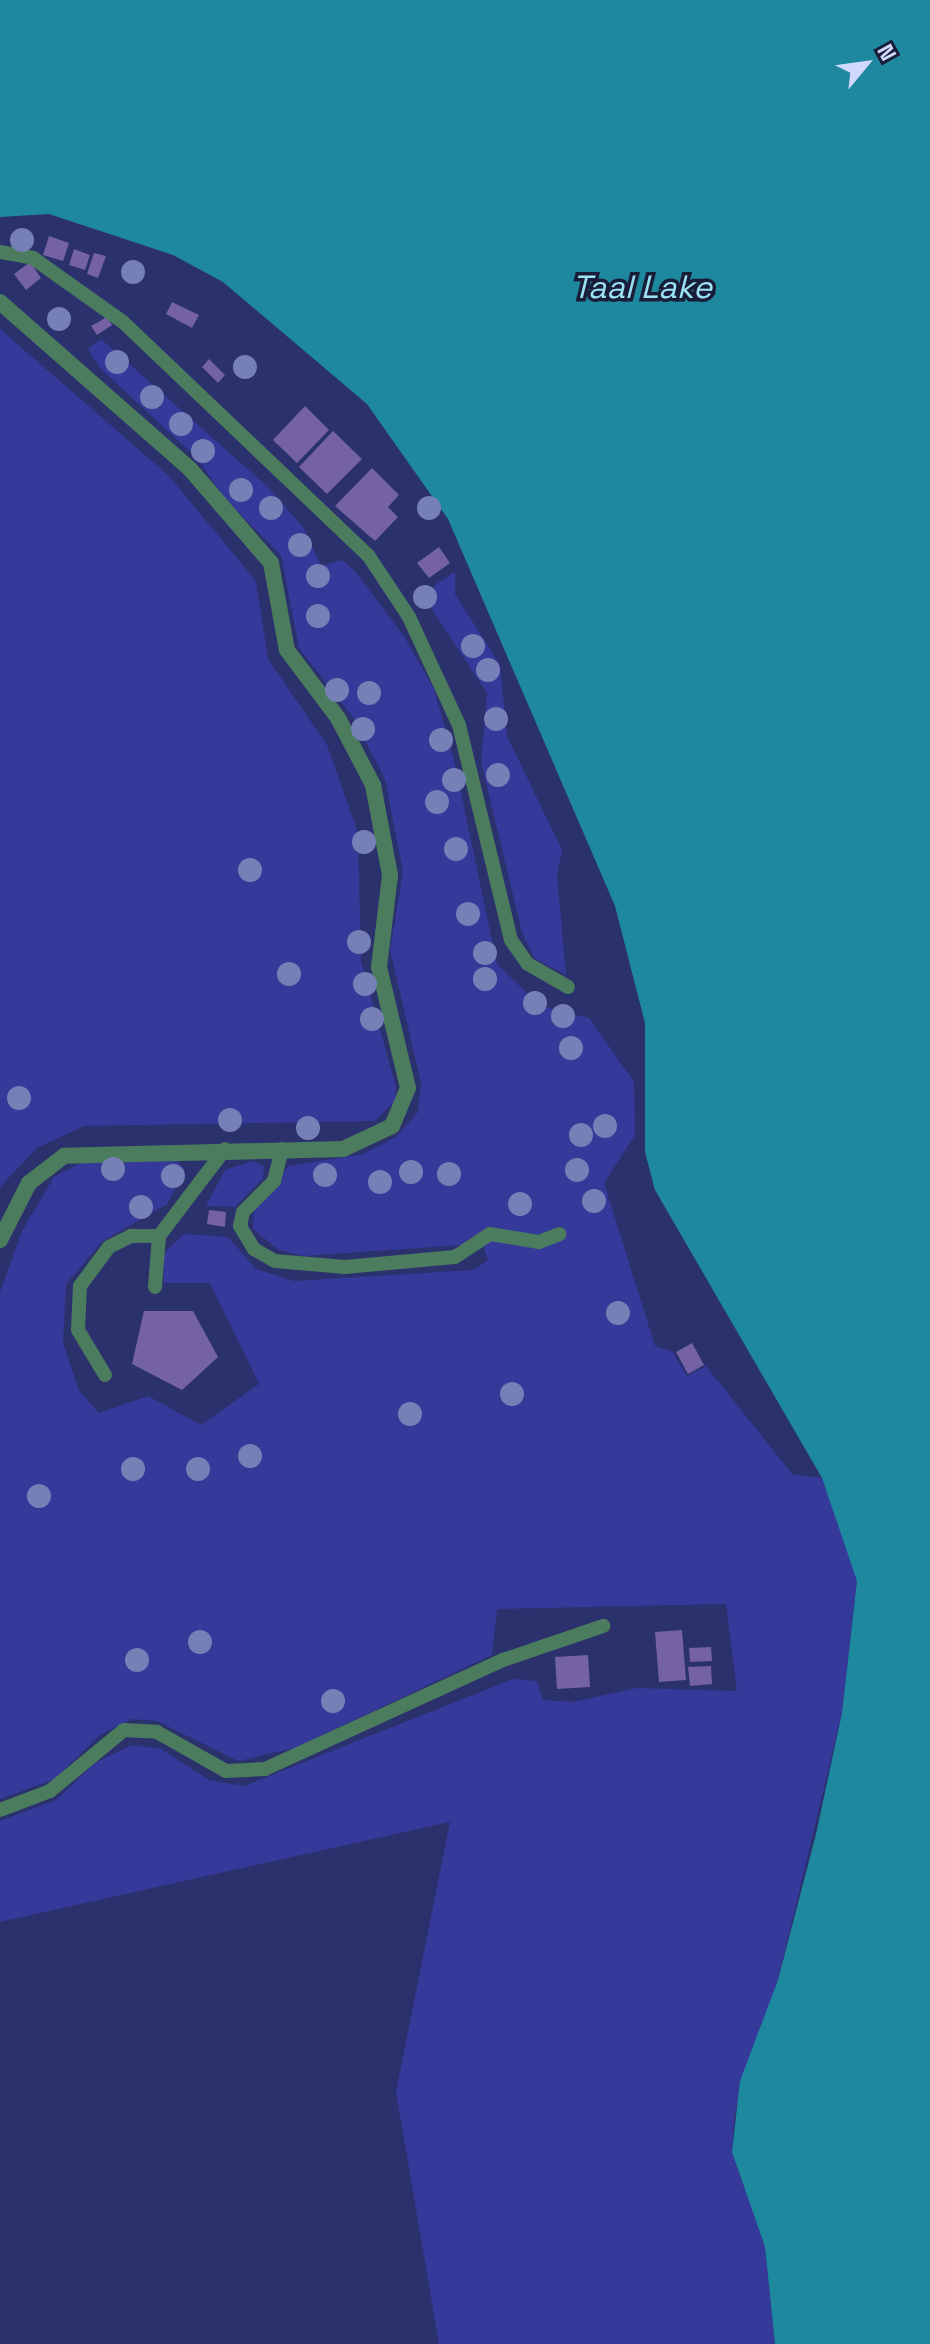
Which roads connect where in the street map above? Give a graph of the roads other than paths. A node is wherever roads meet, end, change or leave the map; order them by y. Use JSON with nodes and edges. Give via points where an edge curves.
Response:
{"nodes":[{"id":1,"x":0,"y":252,"type":"edge"},
{"id":2,"x":0,"y":302,"type":"edge"},
{"id":3,"x":568,"y":987,"type":"dead end"},
{"id":4,"x":225,"y":1149,"type":"junction"},
{"id":5,"x":282,"y":1149,"type":"junction"},
{"id":6,"x":560,"y":1234,"type":"dead end"},
{"id":7,"x":159,"y":1236,"type":"junction"},
{"id":8,"x":0,"y":1240,"type":"edge"},
{"id":9,"x":155,"y":1287,"type":"dead end"},
{"id":10,"x":105,"y":1375,"type":"dead end"},
{"id":11,"x":603,"y":1626,"type":"dead end"},
{"id":12,"x":0,"y":1810,"type":"edge"}],
"edges":[{"from":1,"to":3,"type":"lane","via":[[33,258],[132,329],[368,555],[409,617],[459,725],[511,940],[528,964]]},
{"from":2,"to":5,"type":"street","via":[[190,469],[226,519],[268,558],[287,650],[338,718],[373,785],[390,875],[379,967],[408,1097],[392,1126],[359,1145]]},
{"from":4,"to":5,"type":"street"},
{"from":4,"to":7,"type":"lane"},
{"from":4,"to":8,"type":"street","via":[[64,1156],[29,1183]]},
{"from":5,"to":6,"type":"lane","via":[[274,1181],[243,1212],[240,1226],[254,1249],[275,1261],[323,1268],[440,1259],[466,1253],[490,1234],[539,1242]]},
{"from":7,"to":9,"type":"lane"},
{"from":7,"to":10,"type":"lane","via":[[131,1236],[109,1247],[80,1286],[78,1330]]},
{"from":11,"to":12,"type":"lane","via":[[503,1660],[265,1769],[226,1771],[157,1732],[124,1730],[50,1791]]}]}
